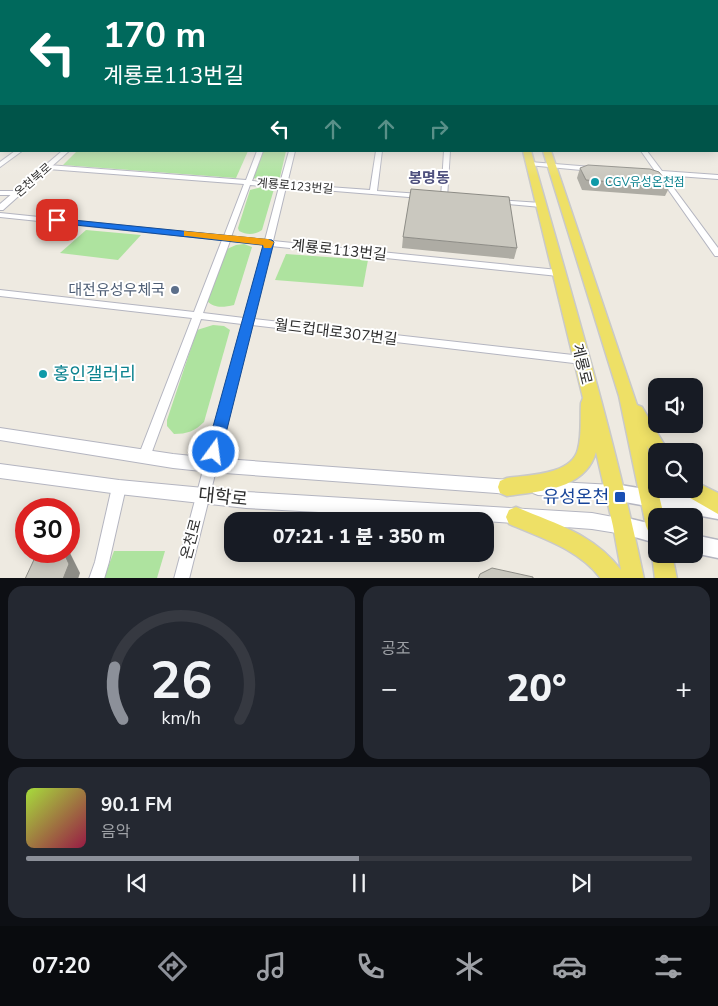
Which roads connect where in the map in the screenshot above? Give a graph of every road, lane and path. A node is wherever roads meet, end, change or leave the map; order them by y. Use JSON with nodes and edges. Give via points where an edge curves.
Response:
{"nodes":[{"id":1,"x":18,"y":152,"type":"edge"},
{"id":2,"x":65,"y":152,"type":"edge"},
{"id":3,"x":260,"y":152,"type":"edge"},
{"id":4,"x":292,"y":152,"type":"edge"},
{"id":5,"x":379,"y":152,"type":"edge"},
{"id":6,"x":447,"y":152,"type":"edge"},
{"id":7,"x":527,"y":152,"type":"edge"},
{"id":8,"x":547,"y":152,"type":"edge"},
{"id":9,"x":645,"y":152,"type":"edge"},
{"id":10,"x":530,"y":164,"type":"junction"},
{"id":11,"x":0,"y":166,"type":"edge"},
{"id":12,"x":552,"y":166,"type":"junction"},
{"id":13,"x":48,"y":167,"type":"junction"},
{"id":14,"x":598,"y":169,"type":"edge"},
{"id":15,"x":636,"y":172,"type":"edge"},
{"id":16,"x":660,"y":173,"type":"junction"},
{"id":17,"x":718,"y":177,"type":"edge"},
{"id":18,"x":248,"y":182,"type":"junction"},
{"id":19,"x":283,"y":185,"type":"junction"},
{"id":20,"x":373,"y":192,"type":"junction"},
{"id":21,"x":0,"y":193,"type":"edge"},
{"id":22,"x":18,"y":193,"type":"junction"},
{"id":23,"x":426,"y":196,"type":"edge"},
{"id":24,"x":435,"y":197,"type":"edge"},
{"id":25,"x":444,"y":198,"type":"junction"},
{"id":26,"x":453,"y":198,"type":"edge"},
{"id":27,"x":489,"y":201,"type":"edge"},
{"id":28,"x":541,"y":205,"type":"junction"},
{"id":29,"x":0,"y":208,"type":"edge"},
{"id":30,"x":0,"y":214,"type":"edge"},
{"id":31,"x":227,"y":238,"type":"junction"},
{"id":32,"x":268,"y":242,"type":"junction"},
{"id":33,"x":718,"y":254,"type":"edge"},
{"id":34,"x":558,"y":273,"type":"junction"},
{"id":35,"x":0,"y":293,"type":"edge"},
{"id":36,"x":198,"y":316,"type":"junction"},
{"id":37,"x":248,"y":322,"type":"junction"},
{"id":38,"x":582,"y":360,"type":"junction"},
{"id":39,"x":590,"y":396,"type":"junction"},
{"id":40,"x":627,"y":396,"type":"junction"},
{"id":41,"x":0,"y":434,"type":"edge"},
{"id":42,"x":654,"y":443,"type":"edge"},
{"id":43,"x":144,"y":457,"type":"junction"},
{"id":44,"x":210,"y":465,"type":"junction"},
{"id":45,"x":0,"y":471,"type":"edge"},
{"id":46,"x":119,"y":487,"type":"junction"},
{"id":47,"x":506,"y":487,"type":"junction"},
{"id":48,"x":614,"y":492,"type":"junction"},
{"id":49,"x":203,"y":495,"type":"junction"},
{"id":50,"x":703,"y":495,"type":"edge"},
{"id":51,"x":651,"y":499,"type":"junction"},
{"id":52,"x":718,"y":504,"type":"edge"},
{"id":53,"x":653,"y":508,"type":"edge"},
{"id":54,"x":718,"y":510,"type":"edge"},
{"id":55,"x":516,"y":517,"type":"junction"},
{"id":56,"x":622,"y":526,"type":"junction"},
{"id":57,"x":648,"y":532,"type":"edge"},
{"id":58,"x":703,"y":546,"type":"edge"},
{"id":59,"x":718,"y":549,"type":"edge"},
{"id":60,"x":664,"y":563,"type":"edge"},
{"id":61,"x":96,"y":578,"type":"edge"},
{"id":62,"x":181,"y":578,"type":"edge"},
{"id":63,"x":614,"y":578,"type":"edge"},
{"id":64,"x":633,"y":578,"type":"edge"},
{"id":65,"x":666,"y":578,"type":"edge"}],
"edges":[{"from":1,"to":11,"type":"street"},
{"from":2,"to":13,"type":"street","name":"온천북로"},
{"from":3,"to":18,"type":"street"},
{"from":4,"to":19,"type":"street","name":"온천로"},
{"from":5,"to":20,"type":"street"},
{"from":6,"to":25,"type":"street"},
{"from":7,"to":10,"type":"main road","name":"계룡로"},
{"from":8,"to":12,"type":"main road"},
{"from":9,"to":16,"type":"street"},
{"from":10,"to":12,"type":"street"},
{"from":10,"to":28,"type":"main road","name":"계룡로"},
{"from":12,"to":14,"type":"street"},
{"from":12,"to":40,"type":"main road"},
{"from":13,"to":18,"type":"street","name":"계룡로123번길"},
{"from":13,"to":22,"type":"street","name":"온천북로"},
{"from":15,"to":16,"type":"street"},
{"from":16,"to":17,"type":"street"},
{"from":16,"to":33,"type":"street"},
{"from":18,"to":19,"type":"street","name":"계룡로123번길"},
{"from":18,"to":31,"type":"street"},
{"from":19,"to":20,"type":"street","name":"계룡로123번길"},
{"from":19,"to":32,"type":"street","name":"온천로"},
{"from":20,"to":23,"type":"street","name":"계룡로123번길"},
{"from":21,"to":22,"type":"street"},
{"from":22,"to":29,"type":"street","name":"온천북로"},
{"from":24,"to":25,"type":"street"},
{"from":25,"to":26,"type":"street"},
{"from":27,"to":28,"type":"street"},
{"from":28,"to":34,"type":"main road","name":"계룡로"},
{"from":30,"to":31,"type":"street","name":"계룡로113번길"},
{"from":31,"to":32,"type":"street","name":"계룡로113번길"},
{"from":31,"to":36,"type":"street"},
{"from":32,"to":34,"type":"street","name":"계룡로113번길"},
{"from":32,"to":37,"type":"street","name":"온천로"},
{"from":34,"to":38,"type":"main road","name":"계룡로"},
{"from":35,"to":36,"type":"street","name":"월드컵대로307번길"},
{"from":36,"to":37,"type":"street","name":"월드컵대로307번길"},
{"from":36,"to":43,"type":"street"},
{"from":37,"to":38,"type":"street","name":"월드컵대로307번길"},
{"from":37,"to":44,"type":"street","name":"온천로"},
{"from":38,"to":39,"type":"main road","name":"계룡로"},
{"from":39,"to":47,"type":"main road","via":[[587,454],[579,464],[566,476],[550,482]]},
{"from":39,"to":48,"type":"main road","name":"계룡로"},
{"from":40,"to":42,"type":"main road"},
{"from":40,"to":51,"type":"main road"},
{"from":41,"to":43,"type":"street","name":"대학로"},
{"from":43,"to":44,"type":"street","name":"대학로"},
{"from":44,"to":47,"type":"street","name":"대학로"},
{"from":44,"to":49,"type":"street","name":"온천로"},
{"from":45,"to":46,"type":"street","name":"대학로"},
{"from":46,"to":49,"type":"street","name":"대학로"},
{"from":46,"to":61,"type":"street"},
{"from":47,"to":48,"type":"street","name":"대학로"},
{"from":48,"to":51,"type":"main road","name":"대학로"},
{"from":48,"to":56,"type":"main road","name":"계룡로"},
{"from":49,"to":55,"type":"street","name":"대학로"},
{"from":49,"to":62,"type":"street","name":"온천로"},
{"from":50,"to":52,"type":"main road"},
{"from":51,"to":53,"type":"main road"},
{"from":51,"to":54,"type":"main road","name":"대학로"},
{"from":55,"to":56,"type":"street","name":"대학로"},
{"from":55,"to":63,"type":"main road","via":[[582,546]]},
{"from":56,"to":57,"type":"main road","name":"대학로"},
{"from":56,"to":64,"type":"main road","name":"계룡로"},
{"from":58,"to":59,"type":"main road"},
{"from":60,"to":65,"type":"main road"}]}
